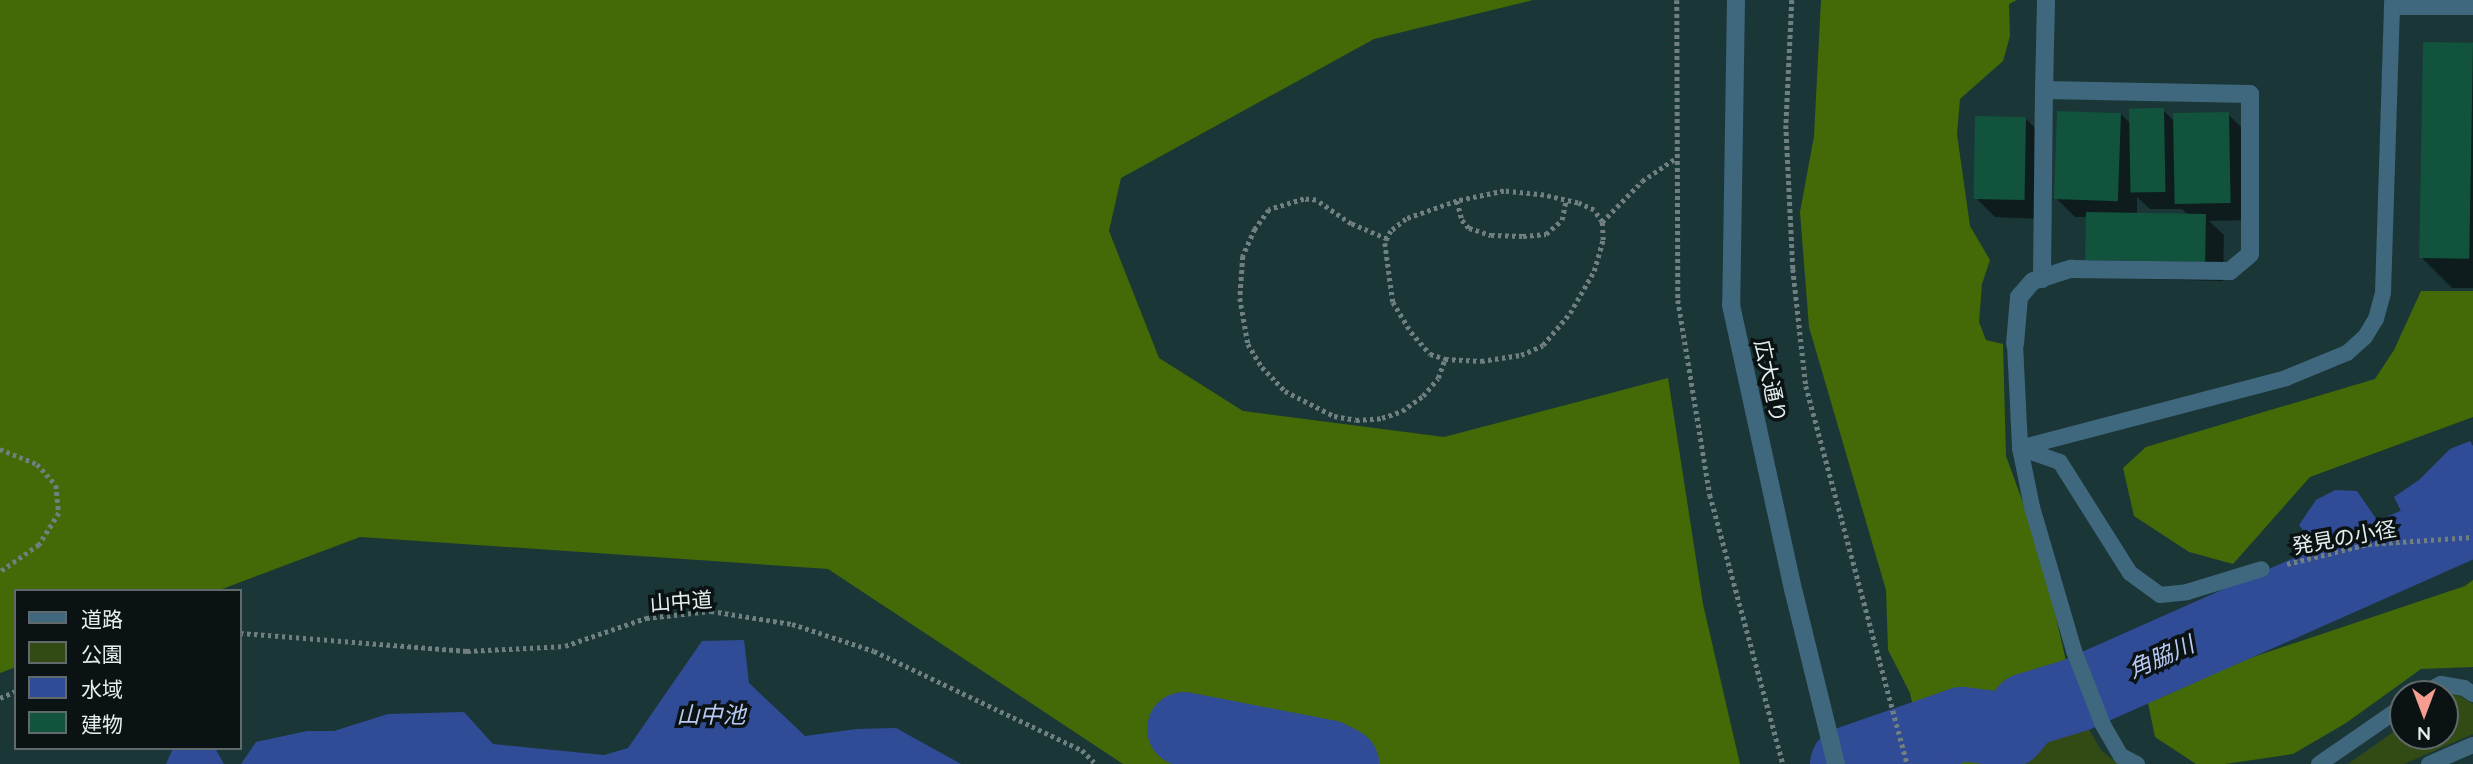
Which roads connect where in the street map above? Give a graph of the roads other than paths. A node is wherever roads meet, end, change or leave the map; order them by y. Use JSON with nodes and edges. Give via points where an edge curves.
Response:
{"nodes":[{"id":1,"x":1736,"y":0,"type":"edge"},
{"id":2,"x":2046,"y":0,"type":"edge"},
{"id":3,"x":2392,"y":3,"type":"edge"},
{"id":4,"x":2473,"y":7,"type":"edge"},
{"id":5,"x":2044,"y":90,"type":"junction"},
{"id":6,"x":2042,"y":279,"type":"junction"},
{"id":7,"x":2015,"y":344,"type":"joint"},
{"id":8,"x":2020,"y":448,"type":"junction"},
{"id":9,"x":2263,"y":569,"type":"road end"},
{"id":10,"x":2389,"y":716,"type":"edge"},
{"id":11,"x":2473,"y":745,"type":"edge"},
{"id":12,"x":1836,"y":764,"type":"edge"},
{"id":13,"x":2137,"y":764,"type":"edge"},
{"id":14,"x":2319,"y":764,"type":"edge"},
{"id":15,"x":2430,"y":764,"type":"edge"}],
"edges":[{"from":1,"to":12,"type":"street","name":"広大通り","via":[[1731,305]]},
{"from":2,"to":5,"type":"street"},
{"from":3,"to":4,"type":"lane"},
{"from":3,"to":8,"type":"lane","via":[[2383,293],[2365,337],[2347,352],[2286,378]]},
{"from":5,"to":6,"type":"street"},
{"from":5,"to":6,"type":"street","via":[[2250,94],[2250,254],[2231,271],[2071,269]]},
{"from":6,"to":7,"type":"street","via":[[2033,281],[2019,297]]},
{"from":7,"to":8,"type":"lane"},
{"from":8,"to":9,"type":"lane","via":[[2060,462],[2130,573],[2160,594],[2187,593]]},
{"from":8,"to":13,"type":"lane","via":[[2032,507],[2074,651],[2121,756]]},
{"from":10,"to":14,"type":"lane"},
{"from":11,"to":15,"type":"lane"}]}
